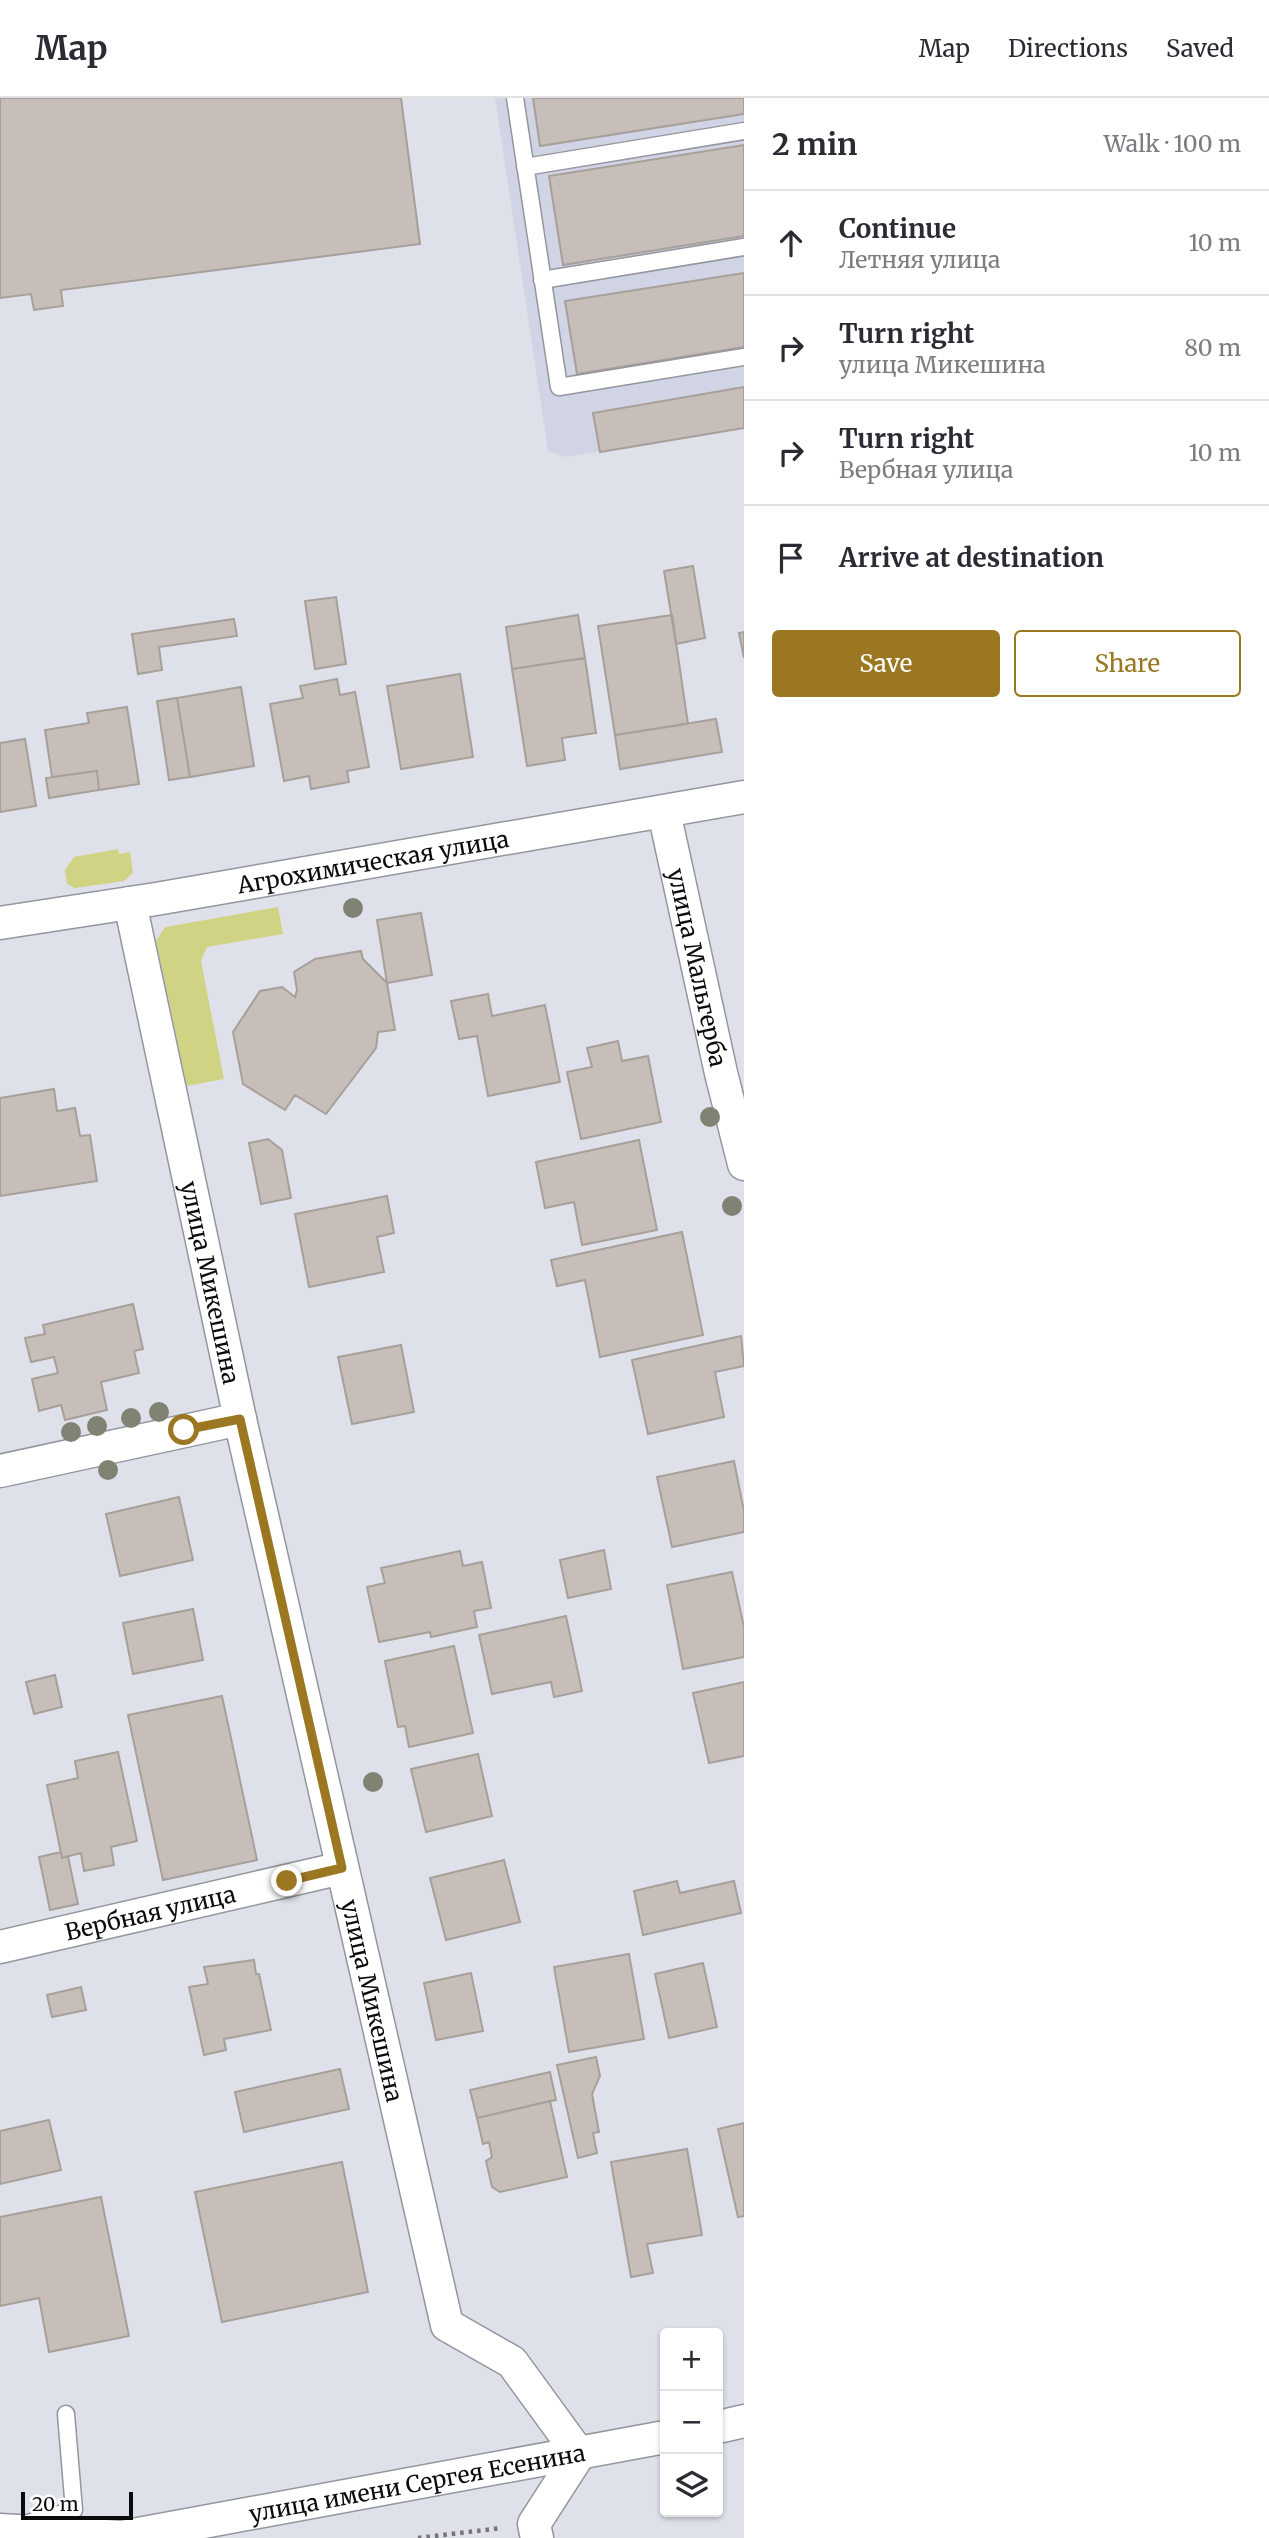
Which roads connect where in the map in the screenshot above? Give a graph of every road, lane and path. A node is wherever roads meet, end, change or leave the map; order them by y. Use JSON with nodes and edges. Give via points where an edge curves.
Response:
{"nodes":[{"id":1,"x":515,"y":98,"type":"edge"},
{"id":2,"x":744,"y":131,"type":"edge"},
{"id":3,"x":525,"y":167,"type":"junction"},
{"id":4,"x":744,"y":247,"type":"edge"},
{"id":5,"x":542,"y":280,"type":"junction"},
{"id":6,"x":744,"y":357,"type":"edge"},
{"id":7,"x":744,"y":797,"type":"edge"},
{"id":8,"x":664,"y":811,"type":"junction"},
{"id":9,"x":130,"y":903,"type":"junction"},
{"id":10,"x":0,"y":923,"type":"edge"},
{"id":11,"x":744,"y":1164,"type":"edge"},
{"id":12,"x":240,"y":1419,"type":"junction"},
{"id":13,"x":0,"y":1471,"type":"edge"},
{"id":14,"x":342,"y":1868,"type":"junction"},
{"id":15,"x":0,"y":1947,"type":"edge"},
{"id":16,"x":66,"y":2414,"type":"dead end"},
{"id":17,"x":744,"y":2421,"type":"edge"},
{"id":18,"x":723,"y":2426,"type":"edge"},
{"id":19,"x":660,"y":2438,"type":"edge"},
{"id":20,"x":579,"y":2454,"type":"junction"},
{"id":21,"x":536,"y":2531,"type":"edge"},
{"id":22,"x":4,"y":2532,"type":"edge"},
{"id":23,"x":418,"y":2538,"type":"edge"}],
"edges":[{"from":1,"to":3,"type":"lane"},
{"from":2,"to":3,"type":"lane"},
{"from":3,"to":5,"type":"lane"},
{"from":4,"to":5,"type":"lane"},
{"from":5,"to":6,"type":"lane","via":[[559,387]]},
{"from":7,"to":8,"type":"street","name":"Агрохимическая улица"},
{"from":8,"to":9,"type":"street","name":"Агрохимическая улица"},
{"from":8,"to":11,"type":"street","name":"улица Мальгерба"},
{"from":9,"to":10,"type":"street","name":"Агрохимическая улица"},
{"from":9,"to":12,"type":"street","name":"улица Микешина"},
{"from":12,"to":13,"type":"street"},
{"from":12,"to":14,"type":"street","name":"улица Микешина"},
{"from":14,"to":15,"type":"street","name":"Вербная улица"},
{"from":14,"to":20,"type":"street","name":"улица Микешина","via":[[447,2326],[512,2362]]},
{"from":16,"to":22,"type":"lane","via":[[74,2510]]},
{"from":17,"to":18,"type":"street"},
{"from":19,"to":20,"type":"street","name":"улица имени Сергея Есенина"},
{"from":20,"to":21,"type":"street"},
{"from":20,"to":22,"type":"street","name":"улица имени Сергея Есенина","via":[[122,2537]]},
{"from":21,"to":23,"type":"path"}]}
